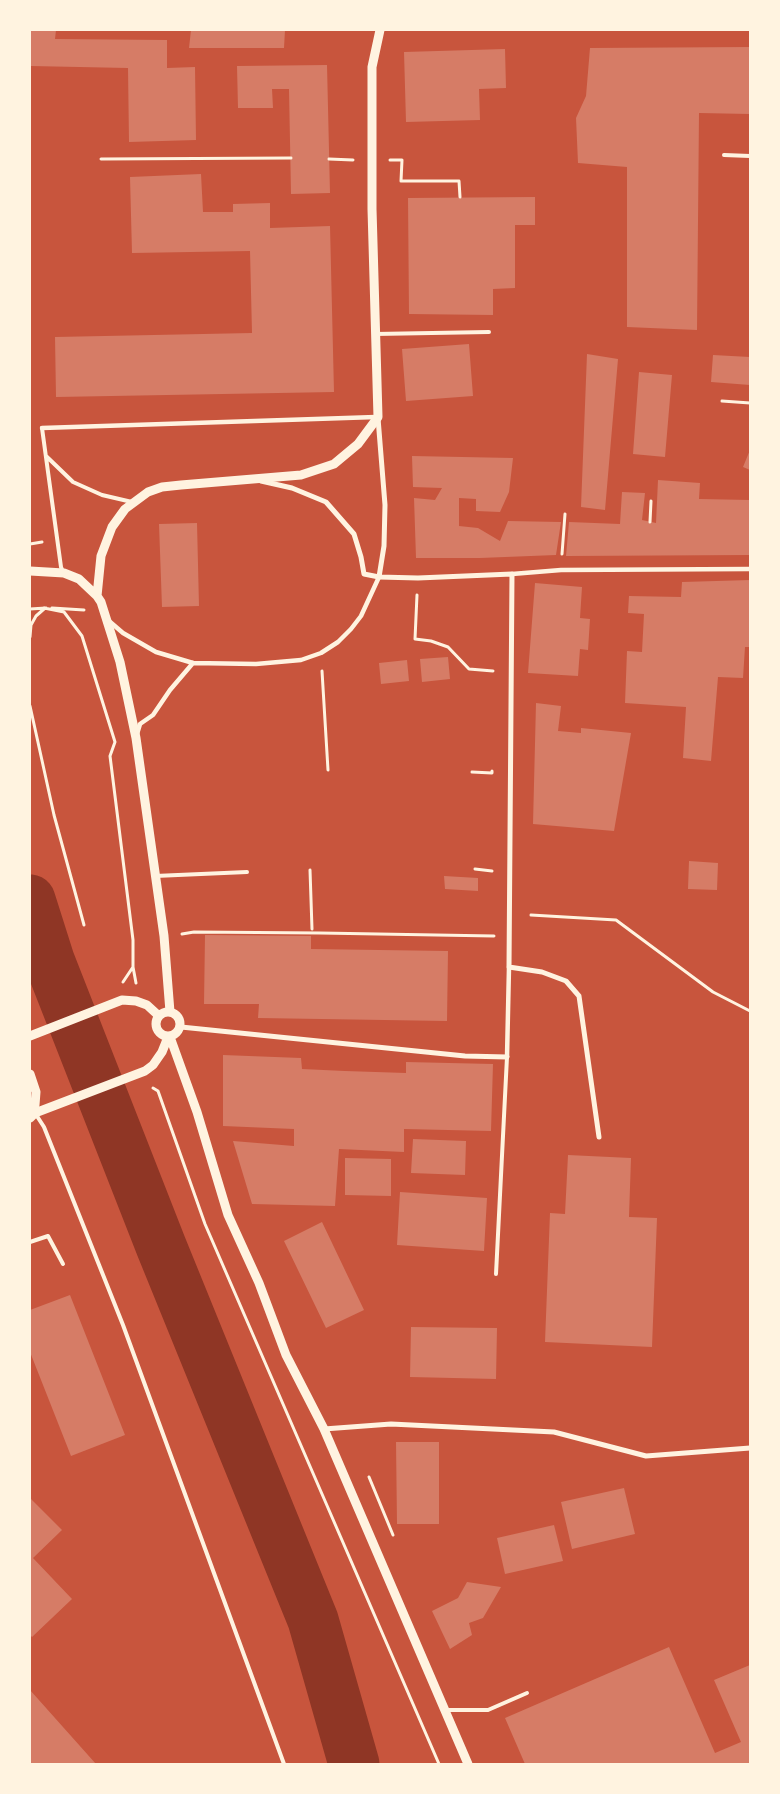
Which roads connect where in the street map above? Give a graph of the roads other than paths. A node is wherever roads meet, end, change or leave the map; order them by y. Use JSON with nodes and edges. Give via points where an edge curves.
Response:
{"nodes":[{"id":1,"x":380,"y":30,"type":"edge"},
{"id":2,"x":724,"y":155,"type":"dead end"},
{"id":3,"x":750,"y":156,"type":"edge"},
{"id":4,"x":489,"y":332,"type":"dead end"},
{"id":5,"x":375,"y":334,"type":"junction"},
{"id":6,"x":378,"y":417,"type":"junction"},
{"id":7,"x":42,"y":428,"type":"joint"},
{"id":8,"x":46,"y":456,"type":"junction"},
{"id":9,"x":256,"y":480,"type":"junction"},
{"id":10,"x":132,"y":502,"type":"junction"},
{"id":11,"x":750,"y":569,"type":"edge"},
{"id":12,"x":30,"y":571,"type":"edge"},
{"id":13,"x":64,"y":573,"type":"junction"},
{"id":14,"x":512,"y":574,"type":"junction"},
{"id":15,"x":379,"y":576,"type":"junction"},
{"id":16,"x":97,"y":596,"type":"junction"},
{"id":17,"x":104,"y":614,"type":"junction"},
{"id":18,"x":193,"y":663,"type":"junction"},
{"id":19,"x":136,"y":738,"type":"junction"},
{"id":20,"x":248,"y":872,"type":"dead end"},
{"id":21,"x":155,"y":876,"type":"junction"},
{"id":22,"x":509,"y":967,"type":"junction"},
{"id":23,"x":170,"y":1012,"type":"junction"},
{"id":24,"x":159,"y":1016,"type":"junction"},
{"id":25,"x":181,"y":1027,"type":"junction"},
{"id":26,"x":30,"y":1036,"type":"edge"},
{"id":27,"x":169,"y":1037,"type":"junction"},
{"id":28,"x":508,"y":1057,"type":"junction"},
{"id":29,"x":30,"y":1074,"type":"edge"},
{"id":30,"x":32,"y":1116,"type":"edge"},
{"id":31,"x":599,"y":1137,"type":"dead end"},
{"id":32,"x":30,"y":1242,"type":"edge"},
{"id":33,"x":63,"y":1264,"type":"dead end"},
{"id":34,"x":496,"y":1274,"type":"dead end"},
{"id":35,"x":324,"y":1429,"type":"junction"},
{"id":36,"x":750,"y":1448,"type":"edge"},
{"id":37,"x":528,"y":1693,"type":"dead end"},
{"id":38,"x":446,"y":1710,"type":"junction"},
{"id":39,"x":284,"y":1764,"type":"edge"},
{"id":40,"x":468,"y":1764,"type":"edge"}],
"edges":[{"from":1,"to":5,"type":"street","via":[[372,67]]},
{"from":2,"to":3,"type":"lane"},
{"from":4,"to":5,"type":"lane"},
{"from":5,"to":6,"type":"street"},
{"from":6,"to":7,"type":"street"},
{"from":6,"to":9,"type":"street","via":[[358,444],[334,464],[300,475]]},
{"from":6,"to":15,"type":"street","via":[[385,505]]},
{"from":7,"to":8,"type":"lane"},
{"from":8,"to":10,"type":"lane","via":[[72,482],[102,495]]},
{"from":8,"to":13,"type":"lane"},
{"from":9,"to":10,"type":"street","via":[[162,487]]},
{"from":9,"to":15,"type":"street","via":[[292,488],[326,502],[354,534],[364,574]]},
{"from":10,"to":16,"type":"street","via":[[112,527],[105,543]]},
{"from":11,"to":14,"type":"street","via":[[561,570]]},
{"from":12,"to":13,"type":"street"},
{"from":13,"to":16,"type":"street","via":[[79,579]]},
{"from":14,"to":15,"type":"street","via":[[418,578]]},
{"from":14,"to":22,"type":"street"},
{"from":15,"to":18,"type":"street","via":[[361,616],[338,642],[321,653],[301,660],[256,664]]},
{"from":16,"to":17,"type":"street"},
{"from":17,"to":18,"type":"street","via":[[118,629],[156,652]]},
{"from":17,"to":19,"type":"street","via":[[120,662]]},
{"from":18,"to":19,"type":"street","via":[[153,715],[140,724]]},
{"from":19,"to":21,"type":"street"},
{"from":20,"to":21,"type":"lane"},
{"from":21,"to":23,"type":"street"},
{"from":22,"to":28,"type":"street"},
{"from":22,"to":31,"type":"street","via":[[542,972],[566,981],[579,996]]},
{"from":23,"to":24,"type":"street"},
{"from":23,"to":25,"type":"street","via":[[180,1019]]},
{"from":24,"to":26,"type":"street","via":[[136,1000],[122,1000]]},
{"from":24,"to":27,"type":"street","via":[[156,1028]]},
{"from":25,"to":27,"type":"street","via":[[177,1034]]},
{"from":25,"to":28,"type":"street","via":[[465,1056]]},
{"from":27,"to":30,"type":"street","via":[[153,1065],[145,1071]]},
{"from":27,"to":35,"type":"street","via":[[197,1112],[228,1216],[259,1283],[286,1356]]},
{"from":28,"to":34,"type":"lane"},
{"from":29,"to":30,"type":"street","via":[[36,1092]]},
{"from":30,"to":39,"type":"lane","via":[[44,1127],[123,1325]]},
{"from":32,"to":33,"type":"lane","via":[[48,1236]]},
{"from":35,"to":36,"type":"street","via":[[391,1424],[554,1432],[646,1456]]},
{"from":35,"to":38,"type":"street"},
{"from":37,"to":38,"type":"lane","via":[[488,1710]]},
{"from":38,"to":40,"type":"street"}]}
